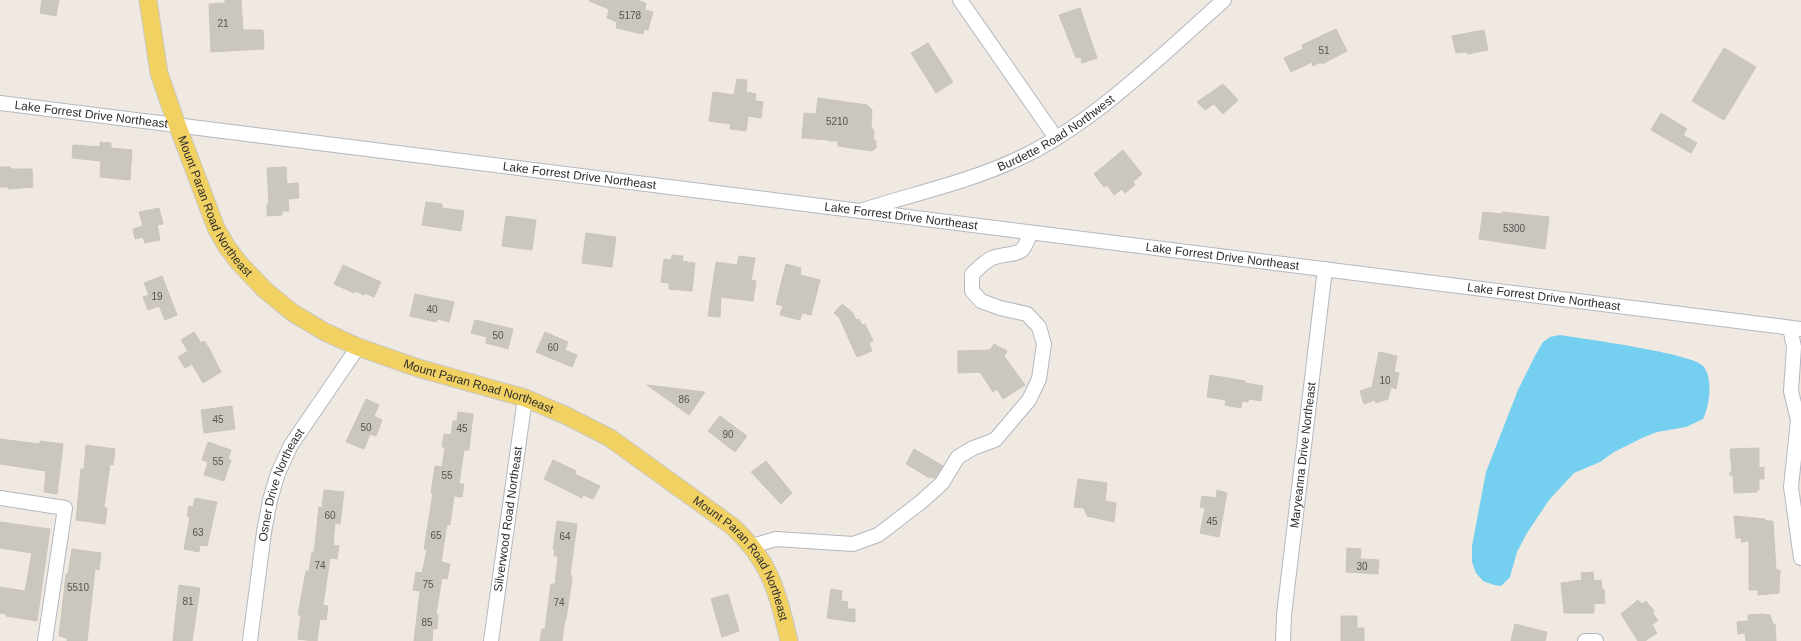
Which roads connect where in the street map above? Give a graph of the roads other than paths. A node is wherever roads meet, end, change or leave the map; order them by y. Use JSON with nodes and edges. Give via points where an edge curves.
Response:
{"nodes":[{"id":1,"x":148,"y":0,"type":"edge"},
{"id":2,"x":960,"y":0,"type":"edge"},
{"id":3,"x":1224,"y":0,"type":"edge"},
{"id":4,"x":0,"y":103,"type":"edge"},
{"id":5,"x":178,"y":127,"type":"junction"},
{"id":6,"x":1056,"y":138,"type":"junction"},
{"id":7,"x":857,"y":212,"type":"junction"},
{"id":8,"x":1030,"y":233,"type":"junction"},
{"id":9,"x":1325,"y":269,"type":"junction"},
{"id":10,"x":1796,"y":329,"type":"edge"},
{"id":11,"x":358,"y":347,"type":"junction"},
{"id":12,"x":1796,"y":392,"type":"edge"},
{"id":13,"x":525,"y":398,"type":"junction"},
{"id":14,"x":1799,"y":418,"type":"edge"},
{"id":15,"x":0,"y":498,"type":"edge"},
{"id":16,"x":752,"y":546,"type":"junction"},
{"id":17,"x":1801,"y":558,"type":"edge"},
{"id":18,"x":45,"y":641,"type":"edge"},
{"id":19,"x":250,"y":641,"type":"edge"},
{"id":20,"x":491,"y":641,"type":"edge"},
{"id":21,"x":790,"y":641,"type":"edge"},
{"id":22,"x":1283,"y":641,"type":"edge"},
{"id":23,"x":1584,"y":641,"type":"edge"},
{"id":24,"x":1596,"y":641,"type":"edge"}],
"edges":[{"from":1,"to":5,"type":"main road","name":"Mount Paran Road Northeast","via":[[159,73]]},
{"from":2,"to":6,"type":"street"},
{"from":3,"to":6,"type":"street","name":"Burdette Road Northwest","via":[[1118,92]]},
{"from":4,"to":5,"type":"street","name":"Lake Forrest Drive Northeast"},
{"from":5,"to":7,"type":"street","name":"Lake Forrest Drive Northeast"},
{"from":5,"to":11,"type":"main road","name":"Mount Paran Road Northeast","via":[[216,228],[240,264],[265,290],[293,313],[325,332]]},
{"from":6,"to":7,"type":"street","name":"Burdette Road Northwest","via":[[1024,156],[989,171]]},
{"from":7,"to":8,"type":"street","name":"Lake Forrest Drive Northeast"},
{"from":8,"to":9,"type":"street","name":"Lake Forrest Drive Northeast"},
{"from":8,"to":16,"type":"street","via":[[1026,247],[1020,252],[991,259],[972,274],[972,291],[981,301],[1027,314],[1039,327],[1044,344],[1039,378],[1029,400],[1007,428],[995,440],[958,457],[942,483],[878,535],[853,544],[776,539]]},
{"from":9,"to":10,"type":"street","name":"Lake Forrest Drive Northeast"},
{"from":9,"to":22,"type":"street","name":"Maryeanna Drive Northeast"},
{"from":10,"to":12,"type":"street"},
{"from":11,"to":13,"type":"main road","name":"Mount Paran Road Northeast","via":[[418,368]]},
{"from":11,"to":19,"type":"street","name":"Osner Drive Northeast","via":[[291,445],[278,473],[264,532]]},
{"from":12,"to":14,"type":"street"},
{"from":13,"to":16,"type":"main road","name":"Mount Paran Road Northeast","via":[[610,438],[732,526]]},
{"from":13,"to":20,"type":"street","name":"Silverwood Road Northeast"},
{"from":14,"to":17,"type":"street","via":[[1791,487]]},
{"from":15,"to":18,"type":"street","via":[[65,508]]},
{"from":16,"to":21,"type":"main road","name":"Mount Paran Road Northeast","via":[[772,578]]},
{"from":23,"to":24,"type":"street"}]}
